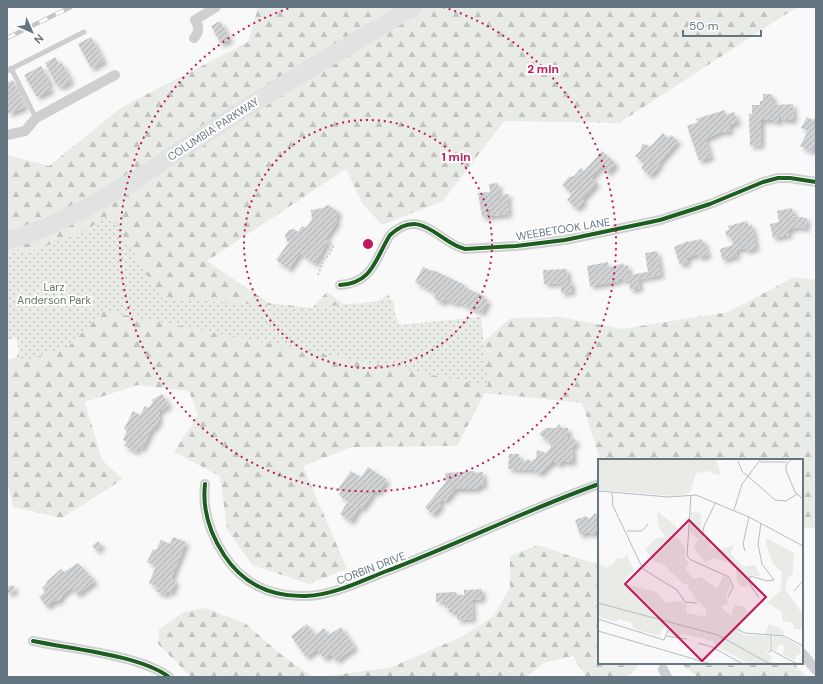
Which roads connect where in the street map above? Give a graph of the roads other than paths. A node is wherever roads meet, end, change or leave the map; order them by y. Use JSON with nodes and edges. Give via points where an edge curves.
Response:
{"nodes":[{"id":1,"x":216,"y":7,"type":"edge"},
{"id":2,"x":412,"y":7,"type":"edge"},
{"id":3,"x":84,"y":32,"type":"dead end"},
{"id":4,"x":194,"y":38,"type":"dead end"},
{"id":5,"x":9,"y":70,"type":"edge"},
{"id":6,"x":115,"y":74,"type":"dead end"},
{"id":7,"x":36,"y":118,"type":"junction"},
{"id":8,"x":7,"y":135,"type":"edge"},
{"id":9,"x":816,"y":182,"type":"edge"},
{"id":10,"x":7,"y":241,"type":"edge"},
{"id":11,"x":340,"y":285,"type":"dead end"},
{"id":12,"x":205,"y":484,"type":"dead end"},
{"id":13,"x":598,"y":484,"type":"edge"},
{"id":14,"x":33,"y":641,"type":"dead end"},
{"id":15,"x":803,"y":655,"type":"edge"},
{"id":16,"x":816,"y":670,"type":"edge"},
{"id":17,"x":170,"y":677,"type":"edge"}],
"edges":[{"from":1,"to":4,"type":"street","via":[[195,20],[199,28]]},
{"from":2,"to":10,"type":"highway","name":"COLUMBIA PARKWAY","via":[[244,108],[106,196],[53,224]]},
{"from":3,"to":5,"type":"lane"},
{"from":5,"to":7,"type":"lane"},
{"from":6,"to":7,"type":"street"},
{"from":7,"to":8,"type":"street","via":[[25,131]]},
{"from":9,"to":11,"type":"street","name":"WEEBETOOK LANE","via":[[790,178],[771,180],[660,220],[594,235],[516,246],[458,248],[430,228],[406,226],[390,235],[368,274],[351,284]]},
{"from":12,"to":13,"type":"street","name":"CORBIN DRIVE","via":[[203,496],[206,520],[228,562],[249,582],[267,590],[305,596],[334,591],[425,557],[546,503]]},
{"from":14,"to":17,"type":"street","via":[[132,660]]},
{"from":15,"to":16,"type":"street"}]}
